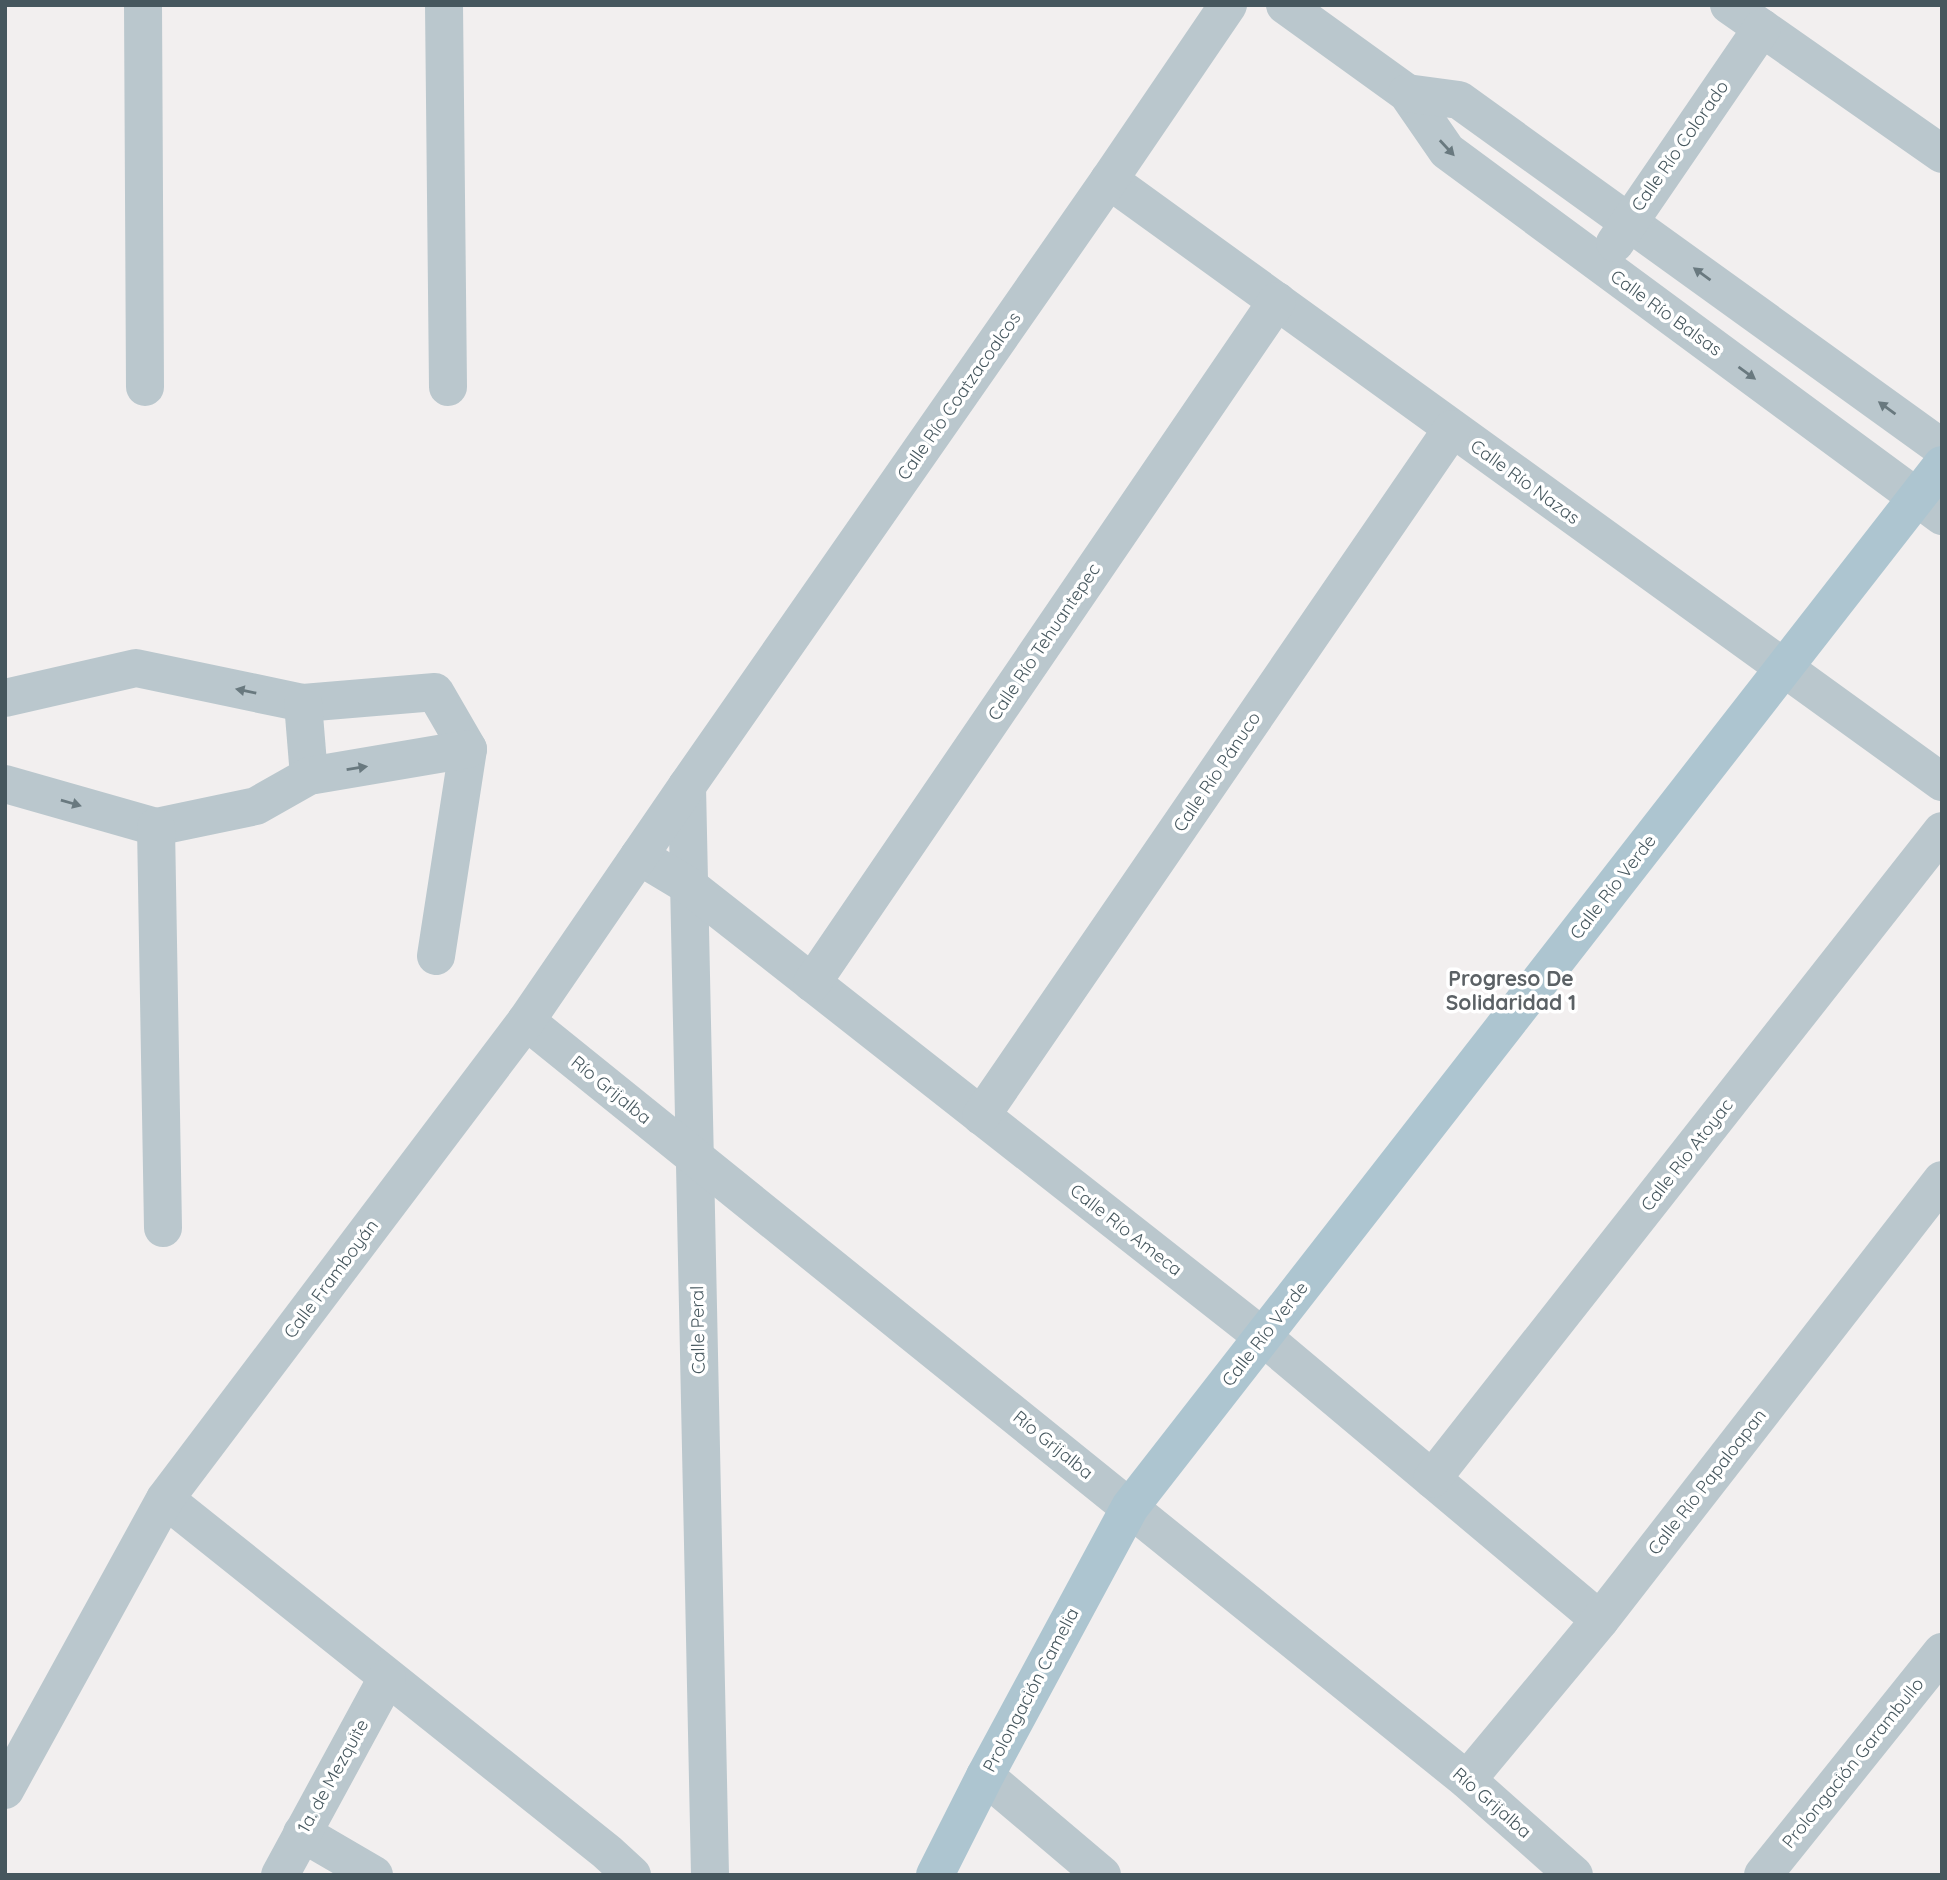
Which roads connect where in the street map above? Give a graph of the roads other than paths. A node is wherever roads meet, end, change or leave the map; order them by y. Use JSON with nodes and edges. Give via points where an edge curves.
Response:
{"nodes":[{"id":1,"x":143,"y":5,"type":"edge"},
{"id":2,"x":444,"y":5,"type":"edge"},
{"id":3,"x":1228,"y":5,"type":"edge"},
{"id":4,"x":1285,"y":5,"type":"edge"},
{"id":5,"x":1729,"y":5,"type":"edge"},
{"id":6,"x":1762,"y":28,"type":"junction"},
{"id":7,"x":1407,"y":93,"type":"junction"},
{"id":8,"x":1942,"y":154,"type":"edge"},
{"id":9,"x":1109,"y":180,"type":"junction"},
{"id":10,"x":1628,"y":221,"type":"junction"},
{"id":11,"x":1601,"y":265,"type":"junction"},
{"id":12,"x":1277,"y":302,"type":"junction"},
{"id":13,"x":145,"y":387,"type":"dead end"},
{"id":14,"x":448,"y":387,"type":"dead end"},
{"id":15,"x":1452,"y":429,"type":"junction"},
{"id":16,"x":1942,"y":448,"type":"edge"},
{"id":17,"x":1942,"y":465,"type":"edge"},
{"id":18,"x":1929,"y":507,"type":"edge"},
{"id":19,"x":1783,"y":668,"type":"junction"},
{"id":20,"x":5,"y":698,"type":"edge"},
{"id":21,"x":303,"y":703,"type":"junction"},
{"id":22,"x":468,"y":750,"type":"junction"},
{"id":23,"x":309,"y":776,"type":"junction"},
{"id":24,"x":1942,"y":782,"type":"edge"},
{"id":25,"x":5,"y":784,"type":"edge"},
{"id":26,"x":687,"y":786,"type":"junction"},
{"id":27,"x":156,"y":827,"type":"junction"},
{"id":28,"x":1942,"y":831,"type":"edge"},
{"id":29,"x":639,"y":856,"type":"junction"},
{"id":30,"x":689,"y":887,"type":"junction"},
{"id":31,"x":436,"y":956,"type":"dead end"},
{"id":32,"x":811,"y":982,"type":"junction"},
{"id":33,"x":526,"y":1021,"type":"junction"},
{"id":34,"x":981,"y":1116,"type":"junction"},
{"id":35,"x":695,"y":1157,"type":"junction"},
{"id":36,"x":1942,"y":1180,"type":"edge"},
{"id":37,"x":163,"y":1228,"type":"dead end"},
{"id":38,"x":1263,"y":1337,"type":"junction"},
{"id":39,"x":1432,"y":1479,"type":"junction"},
{"id":40,"x":165,"y":1499,"type":"junction"},
{"id":41,"x":1130,"y":1507,"type":"junction"},
{"id":42,"x":1600,"y":1620,"type":"junction"},
{"id":43,"x":1942,"y":1652,"type":"edge"},
{"id":44,"x":387,"y":1678,"type":"junction"},
{"id":45,"x":985,"y":1776,"type":"junction"},
{"id":46,"x":1467,"y":1780,"type":"junction"},
{"id":47,"x":5,"y":1790,"type":"edge"},
{"id":48,"x":303,"y":1833,"type":"junction"},
{"id":49,"x":611,"y":1867,"type":"edge"},
{"id":50,"x":280,"y":1875,"type":"edge"},
{"id":51,"x":374,"y":1875,"type":"edge"},
{"id":52,"x":710,"y":1875,"type":"edge"},
{"id":53,"x":934,"y":1875,"type":"edge"},
{"id":54,"x":1102,"y":1875,"type":"edge"},
{"id":55,"x":1574,"y":1875,"type":"edge"},
{"id":56,"x":1763,"y":1875,"type":"edge"}],
"edges":[{"from":1,"to":13,"type":"street"},
{"from":2,"to":14,"type":"street"},
{"from":3,"to":9,"type":"street","name":"Calle Río Coatzacoalcos"},
{"from":4,"to":7,"type":"street","name":"Calle Río Balsas"},
{"from":5,"to":6,"type":"street"},
{"from":6,"to":8,"type":"street"},
{"from":6,"to":10,"type":"street","name":"Calle Río Colorado"},
{"from":7,"to":10,"type":"street","name":"Calle Río Balsas","via":[[1459,100]]},
{"from":7,"to":11,"type":"street","name":"Calle Río Balsas","one_way":true,"via":[[1447,151]]},
{"from":9,"to":12,"type":"street","name":"Calle Río Nazas"},
{"from":9,"to":26,"type":"street","name":"Calle Río Coatzacoalcos"},
{"from":10,"to":11,"type":"street","name":"Calle Río Colorado"},
{"from":16,"to":10,"type":"street","name":"Calle Río Balsas","one_way":true},
{"from":11,"to":18,"type":"street","name":"Calle Río Balsas","one_way":true},
{"from":12,"to":15,"type":"street","name":"Calle Río Nazas"},
{"from":12,"to":32,"type":"street","name":"Calle Río Tehuantepec"},
{"from":15,"to":19,"type":"street","name":"Calle Río Nazas"},
{"from":15,"to":34,"type":"street","name":"Calle Río Pánuco"},
{"from":17,"to":18,"type":"main road","name":"Calle Río Verde"},
{"from":18,"to":19,"type":"main road","name":"Calle Río Verde"},
{"from":19,"to":24,"type":"street","name":"Calle Río Nazas"},
{"from":19,"to":38,"type":"main road","name":"Calle Río Verde"},
{"from":21,"to":20,"type":"street","one_way":true,"via":[[136,668]]},
{"from":21,"to":22,"type":"street","via":[[435,692]]},
{"from":21,"to":23,"type":"street"},
{"from":23,"to":22,"type":"street","one_way":true},
{"from":22,"to":31,"type":"street"},
{"from":23,"to":27,"type":"street","via":[[256,806]]},
{"from":25,"to":27,"type":"street","one_way":true},
{"from":26,"to":29,"type":"street","name":"Calle Framboyán"},
{"from":26,"to":30,"type":"street","name":"Calle Peral"},
{"from":27,"to":37,"type":"street"},
{"from":28,"to":39,"type":"street","name":"Calle Río Atoyac"},
{"from":29,"to":30,"type":"street","name":"Calle Río Ameca"},
{"from":29,"to":33,"type":"street","name":"Calle Framboyán"},
{"from":30,"to":32,"type":"street","name":"Calle Río Ameca"},
{"from":30,"to":35,"type":"street","name":"Calle Peral"},
{"from":32,"to":34,"type":"street","name":"Calle Río Ameca"},
{"from":33,"to":35,"type":"street","name":"Río Grijalba"},
{"from":33,"to":40,"type":"street","name":"Calle Framboyán"},
{"from":34,"to":38,"type":"street","name":"Calle Río Ameca"},
{"from":35,"to":41,"type":"street","name":"Río Grijalba"},
{"from":35,"to":52,"type":"street","name":"Calle Peral"},
{"from":36,"to":42,"type":"street","name":"Calle Río Papaloapan"},
{"from":38,"to":39,"type":"street","name":"Calle Río Ameca"},
{"from":38,"to":41,"type":"main road","name":"Calle Río Verde"},
{"from":39,"to":42,"type":"street","name":"Calle Río Ameca"},
{"from":40,"to":44,"type":"street"},
{"from":40,"to":47,"type":"street","name":"Calle Framboyán"},
{"from":41,"to":45,"type":"main road","name":"Prolongación Camelia"},
{"from":41,"to":46,"type":"street","name":"Río Grijalba"},
{"from":42,"to":46,"type":"street","name":"Calle Río Papaloapan"},
{"from":43,"to":56,"type":"street","name":"Prolongación Garambullo"},
{"from":44,"to":48,"type":"street","name":"1a. de Mezquite"},
{"from":44,"to":49,"type":"street"},
{"from":45,"to":53,"type":"main road","name":"Prolongación Camelia"},
{"from":45,"to":54,"type":"street"},
{"from":46,"to":55,"type":"street","name":"Río Grijalba"},
{"from":48,"to":50,"type":"street","name":"1a. de Mezquite"},
{"from":48,"to":51,"type":"street"}]}
